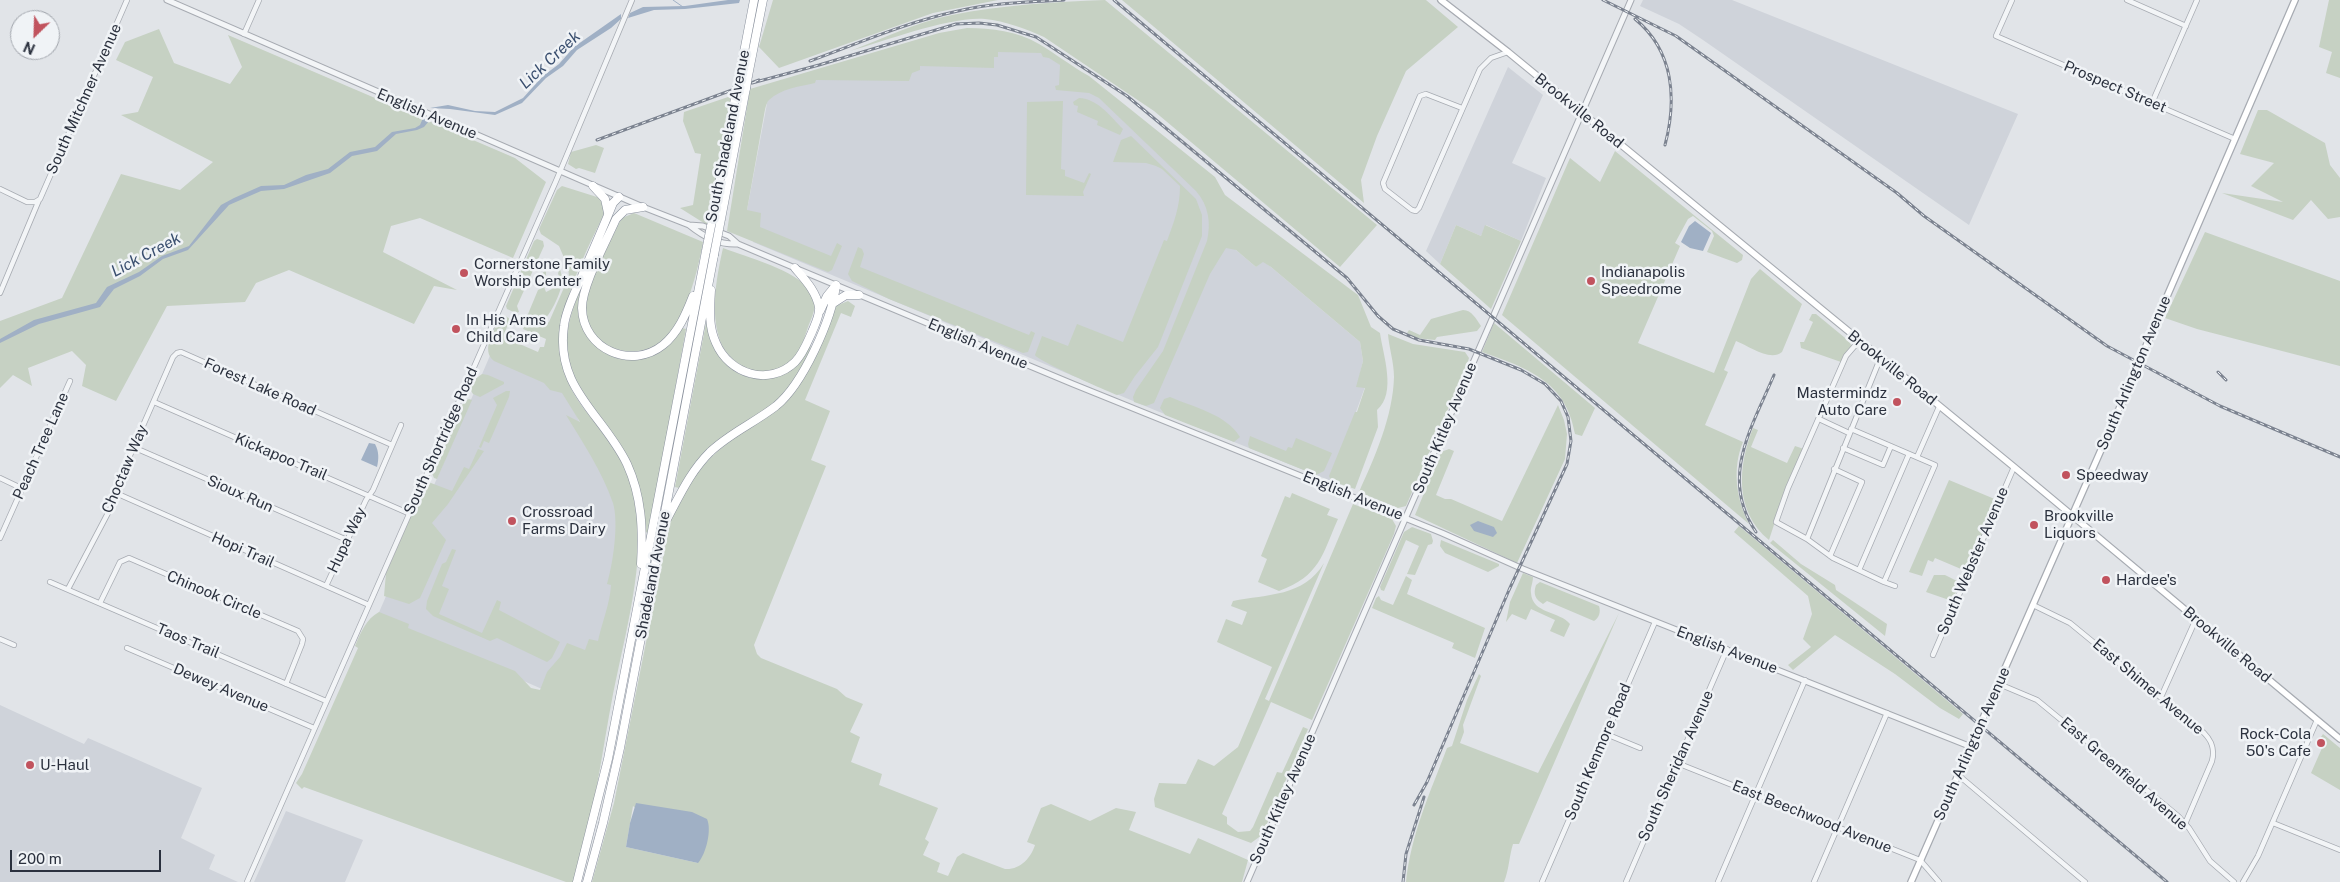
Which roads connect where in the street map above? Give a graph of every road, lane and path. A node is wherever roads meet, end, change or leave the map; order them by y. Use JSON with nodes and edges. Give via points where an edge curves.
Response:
{"nodes":[{"id":1,"x":127,"y":0,"type":"edge"},
{"id":2,"x":167,"y":0,"type":"edge"},
{"id":3,"x":259,"y":0,"type":"edge"},
{"id":4,"x":632,"y":0,"type":"edge"},
{"id":5,"x":754,"y":0,"type":"edge"},
{"id":6,"x":763,"y":0,"type":"edge"},
{"id":7,"x":1441,"y":0,"type":"edge"},
{"id":8,"x":1630,"y":0,"type":"edge"},
{"id":9,"x":2012,"y":0,"type":"edge"},
{"id":10,"x":2127,"y":0,"type":"edge"},
{"id":11,"x":2197,"y":0,"type":"edge"},
{"id":12,"x":2295,"y":0,"type":"edge"},
{"id":13,"x":2186,"y":26,"type":"junction"},
{"id":14,"x":244,"y":34,"type":"junction"},
{"id":15,"x":1508,"y":52,"type":"junction"},
{"id":16,"x":2152,"y":103,"type":"junction"},
{"id":17,"x":1462,"y":108,"type":"junction"},
{"id":18,"x":1582,"y":113,"type":"junction"},
{"id":19,"x":2235,"y":139,"type":"junction"},
{"id":20,"x":559,"y":170,"type":"junction"},
{"id":21,"x":593,"y":186,"type":"junction"},
{"id":22,"x":0,"y":190,"type":"edge"},
{"id":23,"x":619,"y":197,"type":"junction"},
{"id":24,"x":40,"y":199,"type":"junction"},
{"id":25,"x":643,"y":207,"type":"junction"},
{"id":26,"x":608,"y":217,"type":"junction"},
{"id":27,"x":616,"y":219,"type":"junction"},
{"id":28,"x":689,"y":225,"type":"junction"},
{"id":29,"x":738,"y":244,"type":"junction"},
{"id":30,"x":712,"y":266,"type":"junction"},
{"id":31,"x":795,"y":268,"type":"junction"},
{"id":32,"x":702,"y":271,"type":"junction"},
{"id":33,"x":836,"y":285,"type":"junction"},
{"id":34,"x":0,"y":293,"type":"edge"},
{"id":35,"x":859,"y":295,"type":"junction"},
{"id":36,"x":832,"y":304,"type":"junction"},
{"id":37,"x":820,"y":313,"type":"junction"},
{"id":38,"x":1859,"y":341,"type":"junction"},
{"id":39,"x":1880,"y":359,"type":"junction"},
{"id":40,"x":70,"y":381,"type":"dead end"},
{"id":41,"x":154,"y":402,"type":"junction"},
{"id":42,"x":1939,"y":407,"type":"junction"},
{"id":43,"x":1818,"y":419,"type":"junction"},
{"id":44,"x":401,"y":425,"type":"dead end"},
{"id":45,"x":1850,"y":431,"type":"junction"},
{"id":46,"x":392,"y":445,"type":"junction"},
{"id":47,"x":1891,"y":446,"type":"junction"},
{"id":48,"x":134,"y":447,"type":"junction"},
{"id":49,"x":1842,"y":448,"type":"junction"},
{"id":50,"x":1909,"y":454,"type":"junction"},
{"id":51,"x":1917,"y":457,"type":"junction"},
{"id":52,"x":2014,"y":467,"type":"junction"},
{"id":53,"x":1834,"y":469,"type":"junction"},
{"id":54,"x":0,"y":478,"type":"edge"},
{"id":55,"x":21,"y":488,"type":"junction"},
{"id":56,"x":118,"y":494,"type":"junction"},
{"id":57,"x":369,"y":496,"type":"junction"},
{"id":58,"x":408,"y":513,"type":"junction"},
{"id":59,"x":2072,"y":515,"type":"junction"},
{"id":60,"x":1406,"y":518,"type":"junction"},
{"id":61,"x":662,"y":527,"type":"junction"},
{"id":62,"x":0,"y":538,"type":"edge"},
{"id":63,"x":1806,"y":539,"type":"junction"},
{"id":64,"x":347,"y":540,"type":"junction"},
{"id":65,"x":1830,"y":556,"type":"junction"},
{"id":66,"x":1858,"y":570,"type":"junction"},
{"id":67,"x":50,"y":582,"type":"dead end"},
{"id":68,"x":1884,"y":582,"type":"junction"},
{"id":69,"x":326,"y":586,"type":"junction"},
{"id":70,"x":1895,"y":586,"type":"dead end"},
{"id":71,"x":68,"y":589,"type":"junction"},
{"id":72,"x":640,"y":590,"type":"junction"},
{"id":73,"x":100,"y":603,"type":"junction"},
{"id":74,"x":368,"y":605,"type":"junction"},
{"id":75,"x":2033,"y":605,"type":"junction"},
{"id":76,"x":2196,"y":619,"type":"junction"},
{"id":77,"x":1655,"y":622,"type":"junction"},
{"id":78,"x":0,"y":639,"type":"edge"},
{"id":79,"x":14,"y":645,"type":"dead end"},
{"id":80,"x":127,"y":648,"type":"dead end"},
{"id":81,"x":1727,"y":650,"type":"junction"},
{"id":82,"x":1933,"y":655,"type":"dead end"},
{"id":83,"x":1806,"y":680,"type":"junction"},
{"id":84,"x":286,"y":684,"type":"junction"},
{"id":85,"x":1999,"y":684,"type":"junction"},
{"id":86,"x":2160,"y":697,"type":"junction"},
{"id":87,"x":326,"y":701,"type":"junction"},
{"id":88,"x":1887,"y":713,"type":"junction"},
{"id":89,"x":2317,"y":720,"type":"junction"},
{"id":90,"x":314,"y":728,"type":"junction"},
{"id":91,"x":1606,"y":734,"type":"junction"},
{"id":92,"x":2340,"y":739,"type":"edge"},
{"id":93,"x":1969,"y":746,"type":"junction"},
{"id":94,"x":1640,"y":748,"type":"dead end"},
{"id":95,"x":1677,"y":763,"type":"junction"},
{"id":96,"x":1957,"y":774,"type":"junction"},
{"id":97,"x":1756,"y":794,"type":"junction"},
{"id":98,"x":2273,"y":823,"type":"junction"},
{"id":99,"x":2185,"y":824,"type":"junction"},
{"id":100,"x":1838,"y":827,"type":"junction"},
{"id":101,"x":2340,"y":850,"type":"edge"},
{"id":102,"x":1920,"y":860,"type":"junction"},
{"id":103,"x":247,"y":882,"type":"edge"},
{"id":104,"x":577,"y":882,"type":"edge"},
{"id":105,"x":587,"y":882,"type":"edge"},
{"id":106,"x":1247,"y":882,"type":"edge"},
{"id":107,"x":1542,"y":882,"type":"edge"},
{"id":108,"x":1626,"y":882,"type":"edge"},
{"id":109,"x":1718,"y":882,"type":"edge"},
{"id":110,"x":1814,"y":882,"type":"edge"},
{"id":111,"x":1911,"y":882,"type":"edge"},
{"id":112,"x":1939,"y":882,"type":"edge"},
{"id":113,"x":2085,"y":882,"type":"edge"},
{"id":114,"x":2234,"y":882,"type":"edge"},
{"id":115,"x":2243,"y":882,"type":"edge"}],
"edges":[{"from":1,"to":24,"type":"street","name":"South Mitchner Avenue"},
{"from":2,"to":14,"type":"street","name":"English Avenue"},
{"from":3,"to":14,"type":"street"},
{"from":4,"to":20,"type":"street","name":"South Shortridge Road"},
{"from":5,"to":32,"type":"highway","name":"South Shadeland Avenue","bridge":true},
{"from":6,"to":30,"type":"highway","name":"South Shadeland Avenue","bridge":true},
{"from":7,"to":15,"type":"main road","name":"Brookville Road"},
{"from":8,"to":18,"type":"street","name":"South Kitley Avenue"},
{"from":9,"to":16,"type":"street","name":"Prospect Street","via":[[1996,36]]},
{"from":10,"to":13,"type":"street"},
{"from":11,"to":13,"type":"street"},
{"from":12,"to":19,"type":"main road","name":"South Arlington Avenue"},
{"from":13,"to":16,"type":"street"},
{"from":14,"to":20,"type":"street","name":"English Avenue"},
{"from":15,"to":17,"type":"street","via":[[1491,58],[1480,67]]},
{"from":15,"to":18,"type":"main road","name":"Brookville Road"},
{"from":16,"to":19,"type":"street","name":"Prospect Street"},
{"from":17,"to":17,"type":"street","via":[[1426,94],[1420,96],[1383,183],[1386,190],[1412,210],[1419,208]]},
{"from":18,"to":38,"type":"main road","name":"Brookville Road"},
{"from":18,"to":60,"type":"street","name":"South Kitley Avenue"},
{"from":19,"to":59,"type":"main road","name":"South Arlington Avenue","bridge":true},
{"from":20,"to":21,"type":"street","name":"English Avenue"},
{"from":20,"to":58,"type":"street","name":"South Shortridge Road"},
{"from":21,"to":23,"type":"street","name":"English Avenue"},
{"from":21,"to":26,"type":"highway","via":[[606,201]]},
{"from":22,"to":24,"type":"street","via":[[27,202]]},
{"from":23,"to":25,"type":"street","name":"English Avenue"},
{"from":23,"to":26,"type":"highway"},
{"from":23,"to":27,"type":"highway"},
{"from":24,"to":34,"type":"street","name":"South Mitchner Avenue"},
{"from":25,"to":27,"type":"highway","via":[[625,210]]},
{"from":25,"to":28,"type":"street","name":"English Avenue"},
{"from":26,"to":72,"type":"highway","via":[[568,308],[563,350],[574,387],[617,447],[636,487],[643,526]]},
{"from":27,"to":32,"type":"highway","via":[[585,290],[583,302],[588,331],[607,351],[635,357],[666,343],[686,313]]},
{"from":28,"to":29,"type":"street","name":"English Avenue","via":[[703,226],[729,236]]},
{"from":28,"to":29,"type":"street","name":"English Avenue","via":[[700,234],[725,244]]},
{"from":29,"to":31,"type":"street","name":"English Avenue"},
{"from":30,"to":37,"type":"highway","via":[[712,332],[723,357],[743,372],[772,374],[789,367],[804,350]]},
{"from":30,"to":61,"type":"highway","name":"Shadeland Avenue"},
{"from":31,"to":33,"type":"street","name":"English Avenue"},
{"from":31,"to":37,"type":"highway","via":[[812,289]]},
{"from":32,"to":72,"type":"highway","name":"Shadeland Avenue"},
{"from":33,"to":35,"type":"street","name":"English Avenue"},
{"from":33,"to":36,"type":"highway"},
{"from":33,"to":37,"type":"highway"},
{"from":35,"to":36,"type":"highway","via":[[846,296]]},
{"from":35,"to":60,"type":"street","name":"English Avenue"},
{"from":36,"to":61,"type":"highway","via":[[807,367],[793,389],[777,405],[725,439],[706,456],[684,485]]},
{"from":38,"to":39,"type":"main road","name":"Brookville Road"},
{"from":38,"to":43,"type":"street","via":[[1846,356]]},
{"from":39,"to":42,"type":"main road","name":"Brookville Road"},
{"from":39,"to":45,"type":"street"},
{"from":40,"to":55,"type":"street","name":"Peach Tree Lane"},
{"from":41,"to":46,"type":"street","name":"Forest Lake Road","via":[[173,357],[181,352]]},
{"from":41,"to":48,"type":"street","name":"Choctaw Way"},
{"from":41,"to":57,"type":"street","name":"Kickapoo Trail"},
{"from":42,"to":51,"type":"street"},
{"from":42,"to":52,"type":"main road","name":"Brookville Road"},
{"from":43,"to":45,"type":"street"},
{"from":43,"to":63,"type":"street","via":[[1776,522]]},
{"from":44,"to":46,"type":"street"},
{"from":45,"to":47,"type":"street"},
{"from":45,"to":49,"type":"street"},
{"from":46,"to":57,"type":"street"},
{"from":47,"to":49,"type":"street","via":[[1883,465]]},
{"from":47,"to":50,"type":"street"},
{"from":48,"to":56,"type":"street","name":"Choctaw Way","via":[[117,485]]},
{"from":48,"to":64,"type":"street","name":"Sioux Run"},
{"from":49,"to":53,"type":"street"},
{"from":50,"to":51,"type":"street"},
{"from":50,"to":66,"type":"street"},
{"from":51,"to":68,"type":"street","via":[[1935,465]]},
{"from":52,"to":59,"type":"main road","name":"Brookville Road"},
{"from":52,"to":82,"type":"street","name":"South Webster Avenue"},
{"from":53,"to":63,"type":"street"},
{"from":53,"to":65,"type":"street","via":[[1862,482]]},
{"from":54,"to":55,"type":"street"},
{"from":55,"to":62,"type":"street","name":"Peach Tree Lane"},
{"from":56,"to":69,"type":"street","name":"Hopi Trail"},
{"from":56,"to":71,"type":"street","name":"Choctaw Way"},
{"from":57,"to":58,"type":"street","name":"Kickapoo Trail"},
{"from":57,"to":64,"type":"street","name":"Hupa Way"},
{"from":58,"to":74,"type":"street","name":"South Shortridge Road"},
{"from":59,"to":75,"type":"main road","name":"South Arlington Avenue"},
{"from":59,"to":76,"type":"main road","name":"Brookville Road"},
{"from":60,"to":77,"type":"street","name":"English Avenue"},
{"from":60,"to":106,"type":"street","name":"South Kitley Avenue"},
{"from":61,"to":105,"type":"highway","name":"Shadeland Avenue","via":[[616,768]]},
{"from":63,"to":65,"type":"street"},
{"from":64,"to":69,"type":"street","name":"Hupa Way"},
{"from":65,"to":66,"type":"street"},
{"from":66,"to":68,"type":"street"},
{"from":67,"to":71,"type":"street","name":"Taos Trail"},
{"from":68,"to":70,"type":"street"},
{"from":69,"to":74,"type":"street","name":"Hopi Trail"},
{"from":71,"to":73,"type":"street","name":"Taos Trail"},
{"from":72,"to":104,"type":"highway","name":"Shadeland Avenue","via":[[605,776]]},
{"from":73,"to":84,"type":"street","name":"Taos Trail"},
{"from":73,"to":84,"type":"street","name":"Chinook Circle","via":[[120,562],[130,558],[302,634],[302,644]]},
{"from":74,"to":87,"type":"street","name":"South Shortridge Road"},
{"from":75,"to":85,"type":"main road","name":"South Arlington Avenue"},
{"from":75,"to":86,"type":"street","name":"East Shimer Avenue","via":[[2070,623]]},
{"from":76,"to":86,"type":"street"},
{"from":76,"to":89,"type":"main road","name":"Brookville Road"},
{"from":77,"to":81,"type":"street","name":"English Avenue"},
{"from":77,"to":91,"type":"street","name":"South Kenmore Road"},
{"from":78,"to":79,"type":"street"},
{"from":80,"to":90,"type":"street","name":"Dewey Avenue"},
{"from":81,"to":83,"type":"street","name":"English Avenue"},
{"from":81,"to":95,"type":"street","name":"South Sheridan Avenue"},
{"from":83,"to":88,"type":"street","name":"English Avenue"},
{"from":83,"to":97,"type":"street"},
{"from":84,"to":87,"type":"street","name":"Taos Trail"},
{"from":85,"to":93,"type":"main road","name":"South Arlington Avenue"},
{"from":85,"to":99,"type":"street","name":"East Greenfield Avenue","via":[[2037,700]]},
{"from":86,"to":99,"type":"street","name":"East Shimer Avenue","via":[[2204,733],[2213,747],[2212,761]]},
{"from":87,"to":90,"type":"street","name":"South Shortridge Road"},
{"from":88,"to":93,"type":"street","name":"English Avenue"},
{"from":88,"to":100,"type":"street"},
{"from":89,"to":92,"type":"main road","name":"Brookville Road"},
{"from":89,"to":98,"type":"street"},
{"from":90,"to":103,"type":"street","name":"South Shortridge Road"},
{"from":91,"to":94,"type":"street"},
{"from":91,"to":107,"type":"street","name":"South Kenmore Road"},
{"from":93,"to":96,"type":"main road","name":"South Arlington Avenue"},
{"from":95,"to":97,"type":"street","name":"East Beechwood Avenue"},
{"from":95,"to":108,"type":"street","name":"South Sheridan Avenue"},
{"from":96,"to":102,"type":"main road","name":"South Arlington Avenue"},
{"from":96,"to":113,"type":"street"},
{"from":97,"to":100,"type":"street","name":"East Beechwood Avenue"},
{"from":97,"to":109,"type":"street"},
{"from":98,"to":101,"type":"street"},
{"from":98,"to":115,"type":"street"},
{"from":99,"to":114,"type":"street","name":"East Greenfield Avenue","via":[[2210,861]]},
{"from":100,"to":102,"type":"street","name":"East Beechwood Avenue"},
{"from":100,"to":110,"type":"street"},
{"from":102,"to":111,"type":"main road","name":"South Arlington Avenue"},
{"from":102,"to":112,"type":"street","name":"East Beechwood Avenue"}]}
